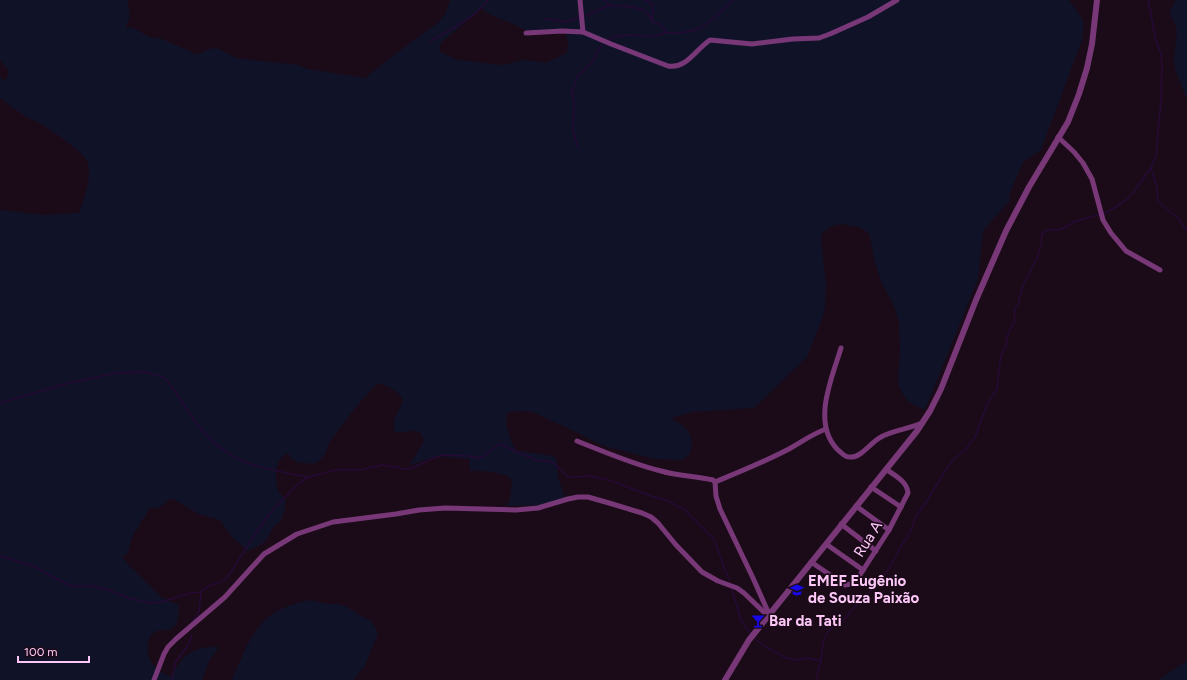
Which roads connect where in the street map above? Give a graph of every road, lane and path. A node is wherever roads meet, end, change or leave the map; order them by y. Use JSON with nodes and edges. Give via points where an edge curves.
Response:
{"nodes":[{"id":1,"x":580,"y":0,"type":"edge"},
{"id":2,"x":897,"y":0,"type":"edge"},
{"id":3,"x":1097,"y":0,"type":"edge"},
{"id":4,"x":583,"y":32,"type":"junction"},
{"id":5,"x":526,"y":33,"type":"dead end"},
{"id":6,"x":1058,"y":137,"type":"junction"},
{"id":7,"x":1160,"y":270,"type":"dead end"},
{"id":8,"x":841,"y":348,"type":"dead end"},
{"id":9,"x":922,"y":423,"type":"junction"},
{"id":10,"x":826,"y":429,"type":"junction"},
{"id":11,"x":577,"y":441,"type":"dead end"},
{"id":12,"x":886,"y":469,"type":"junction"},
{"id":13,"x":715,"y":482,"type":"junction"},
{"id":14,"x":871,"y":487,"type":"junction"},
{"id":15,"x":856,"y":506,"type":"junction"},
{"id":16,"x":901,"y":507,"type":"junction"},
{"id":17,"x":841,"y":524,"type":"junction"},
{"id":18,"x":889,"y":530,"type":"junction"},
{"id":19,"x":826,"y":544,"type":"junction"},
{"id":20,"x":876,"y":551,"type":"junction"},
{"id":21,"x":811,"y":562,"type":"junction"},
{"id":22,"x":863,"y":570,"type":"junction"},
{"id":23,"x":769,"y":615,"type":"junction"},
{"id":24,"x":154,"y":680,"type":"edge"},
{"id":25,"x":725,"y":680,"type":"edge"}],
"edges":[{"from":1,"to":4,"type":"street"},
{"from":2,"to":4,"type":"street","via":[[868,17],[819,38],[752,44],[710,40],[685,63],[675,67]]},
{"from":3,"to":6,"type":"street","via":[[1087,68],[1068,122]]},
{"from":4,"to":5,"type":"street"},
{"from":6,"to":7,"type":"street","via":[[1083,163],[1092,179],[1103,220],[1111,234],[1126,251]]},
{"from":6,"to":9,"type":"street","via":[[1006,230],[941,388]]},
{"from":8,"to":10,"type":"street","via":[[824,407]]},
{"from":9,"to":10,"type":"street","via":[[881,436],[860,453],[849,458],[835,446]]},
{"from":9,"to":12,"type":"street"},
{"from":10,"to":13,"type":"street","via":[[762,463]]},
{"from":11,"to":13,"type":"street","via":[[620,459],[681,476]]},
{"from":12,"to":14,"type":"street"},
{"from":12,"to":16,"type":"street","name":"Rua A","via":[[906,485],[908,493]]},
{"from":13,"to":23,"type":"street","via":[[720,510],[754,578]]},
{"from":14,"to":15,"type":"street"},
{"from":14,"to":16,"type":"street"},
{"from":15,"to":17,"type":"street"},
{"from":15,"to":18,"type":"street"},
{"from":16,"to":18,"type":"street","name":"Rua A"},
{"from":17,"to":19,"type":"street"},
{"from":17,"to":20,"type":"street"},
{"from":18,"to":20,"type":"street","name":"Rua A"},
{"from":19,"to":21,"type":"street"},
{"from":19,"to":22,"type":"street"},
{"from":20,"to":22,"type":"street","name":"Rua A"},
{"from":21,"to":22,"type":"street","name":"Rua A","via":[[845,585],[856,581]]},
{"from":21,"to":23,"type":"street"},
{"from":23,"to":24,"type":"street","via":[[740,591],[702,572],[651,517],[609,503],[578,497],[538,508],[516,510],[419,510],[333,522],[298,534],[264,554],[225,598],[168,647]]},
{"from":23,"to":25,"type":"street","via":[[749,640]]}]}
